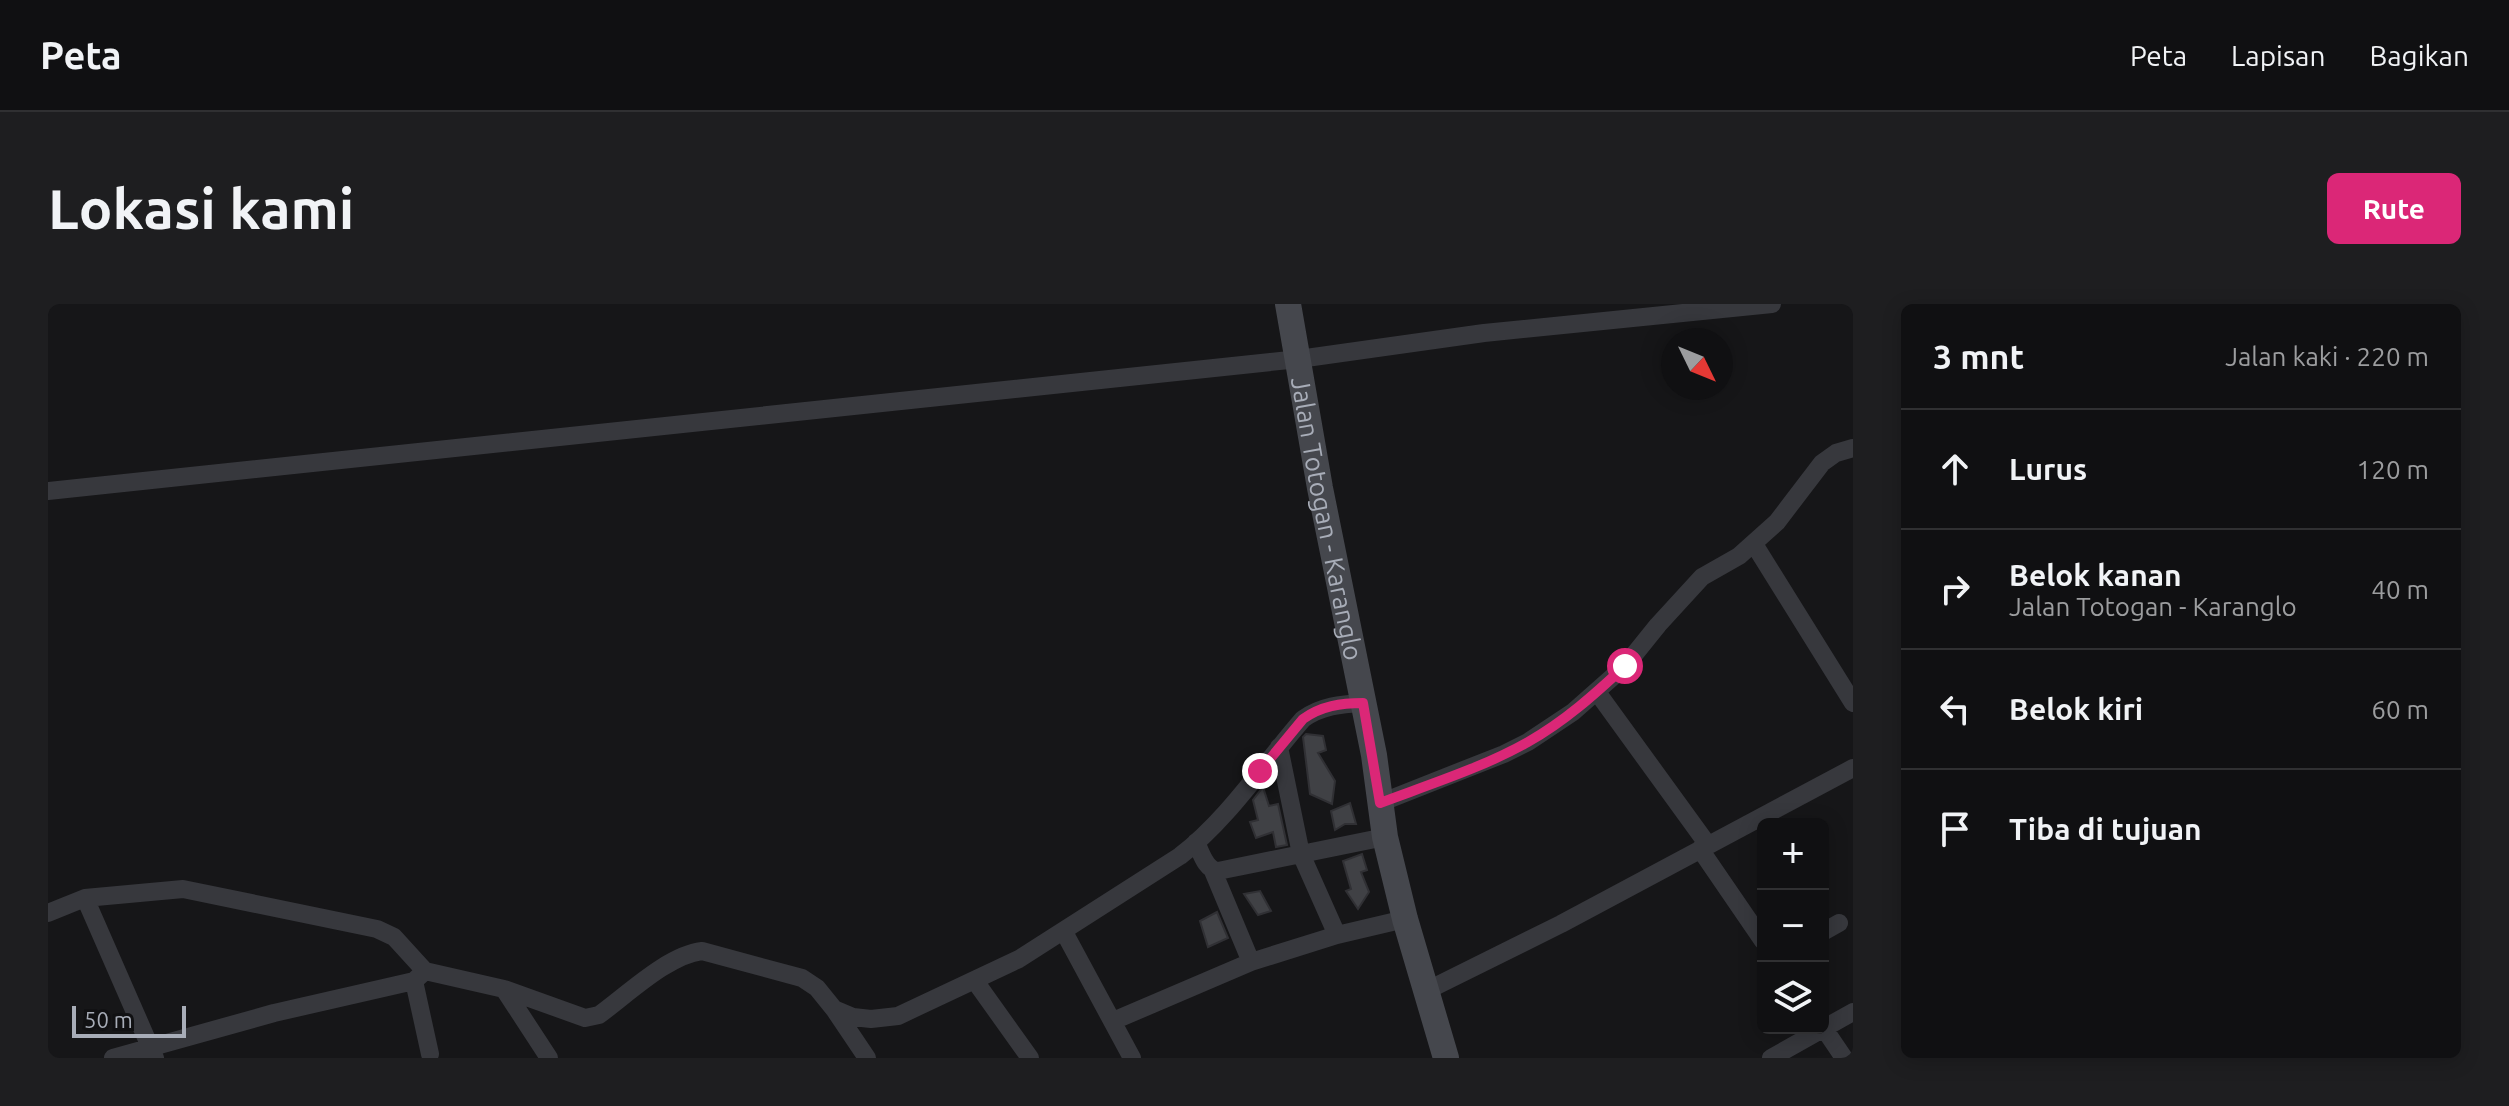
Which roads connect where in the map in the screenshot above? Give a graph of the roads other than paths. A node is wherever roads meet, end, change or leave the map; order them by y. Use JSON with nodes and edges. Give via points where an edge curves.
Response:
{"nodes":[{"id":1,"x":1288,"y":304,"type":"edge"},
{"id":2,"x":1772,"y":304,"type":"edge"},
{"id":3,"x":1299,"y":359,"type":"junction"},
{"id":4,"x":1853,"y":448,"type":"edge"},
{"id":5,"x":48,"y":491,"type":"edge"},
{"id":6,"x":1754,"y":544,"type":"junction"},
{"id":7,"x":1597,"y":692,"type":"junction"},
{"id":8,"x":1363,"y":703,"type":"junction"},
{"id":9,"x":1853,"y":703,"type":"edge"},
{"id":10,"x":1279,"y":747,"type":"junction"},
{"id":11,"x":1853,"y":768,"type":"edge"},
{"id":12,"x":1380,"y":803,"type":"junction"},
{"id":13,"x":1385,"y":837,"type":"junction"},
{"id":14,"x":1196,"y":842,"type":"junction"},
{"id":15,"x":1704,"y":847,"type":"junction"},
{"id":16,"x":1301,"y":854,"type":"junction"},
{"id":17,"x":1213,"y":871,"type":"junction"},
{"id":18,"x":85,"y":898,"type":"junction"},
{"id":19,"x":48,"y":913,"type":"edge"},
{"id":20,"x":1405,"y":919,"type":"junction"},
{"id":21,"x":1757,"y":931,"type":"edge"},
{"id":22,"x":1064,"y":932,"type":"junction"},
{"id":23,"x":1337,"y":935,"type":"junction"},
{"id":24,"x":1251,"y":962,"type":"junction"},
{"id":25,"x":419,"y":976,"type":"junction"},
{"id":26,"x":975,"y":981,"type":"junction"},
{"id":27,"x":504,"y":989,"type":"junction"},
{"id":28,"x":1426,"y":991,"type":"junction"},
{"id":29,"x":834,"y":1009,"type":"junction"},
{"id":30,"x":1853,"y":1012,"type":"edge"},
{"id":31,"x":1113,"y":1021,"type":"junction"},
{"id":32,"x":1829,"y":1025,"type":"edge"},
{"id":33,"x":1813,"y":1034,"type":"edge"},
{"id":34,"x":1828,"y":1034,"type":"edge"},
{"id":35,"x":153,"y":1053,"type":"edge"},
{"id":36,"x":430,"y":1054,"type":"dead end"},
{"id":37,"x":113,"y":1058,"type":"edge"},
{"id":38,"x":549,"y":1058,"type":"edge"},
{"id":39,"x":867,"y":1058,"type":"edge"},
{"id":40,"x":1030,"y":1058,"type":"edge"},
{"id":41,"x":1132,"y":1058,"type":"edge"},
{"id":42,"x":1446,"y":1058,"type":"edge"},
{"id":43,"x":1771,"y":1058,"type":"edge"},
{"id":44,"x":1844,"y":1058,"type":"edge"}],
"edges":[{"from":1,"to":3,"type":"main road","name":"Jalan Totogan - Karanglo"},
{"from":2,"to":3,"type":"street","via":[[1484,333]]},
{"from":3,"to":5,"type":"street"},
{"from":3,"to":8,"type":"main road","name":"Jalan Totogan - Karanglo"},
{"from":4,"to":6,"type":"street","via":[[1822,463]]},
{"from":6,"to":7,"type":"street","via":[[1702,577]]},
{"from":6,"to":9,"type":"street"},
{"from":7,"to":12,"type":"street","via":[[1528,742]]},
{"from":7,"to":15,"type":"street"},
{"from":8,"to":10,"type":"street","via":[[1312,713]]},
{"from":8,"to":12,"type":"main road","name":"Jalan Totogan - Karanglo"},
{"from":10,"to":14,"type":"street"},
{"from":10,"to":16,"type":"street"},
{"from":11,"to":15,"type":"street"},
{"from":12,"to":13,"type":"main road","name":"Jalan Totogan - Karanglo"},
{"from":13,"to":16,"type":"street"},
{"from":13,"to":20,"type":"main road","name":"Jalan Totogan - Karanglo"},
{"from":14,"to":17,"type":"street"},
{"from":14,"to":22,"type":"street"},
{"from":15,"to":21,"type":"street"},
{"from":15,"to":28,"type":"street"},
{"from":16,"to":17,"type":"street"},
{"from":16,"to":23,"type":"street"},
{"from":17,"to":24,"type":"street"},
{"from":18,"to":19,"type":"street"},
{"from":18,"to":25,"type":"street","via":[[183,889],[377,929],[394,937]]},
{"from":18,"to":35,"type":"street"},
{"from":20,"to":23,"type":"street"},
{"from":20,"to":28,"type":"main road","name":"Jalan Totogan - Karanglo"},
{"from":22,"to":26,"type":"street"},
{"from":22,"to":31,"type":"street"},
{"from":23,"to":24,"type":"street"},
{"from":24,"to":31,"type":"street"},
{"from":25,"to":27,"type":"street"},
{"from":25,"to":35,"type":"street","via":[[274,1013]]},
{"from":25,"to":36,"type":"street"},
{"from":26,"to":29,"type":"street","via":[[898,1016],[871,1019]]},
{"from":26,"to":40,"type":"street"},
{"from":27,"to":29,"type":"street","via":[[585,1018],[599,1015],[674,960],[702,951],[802,978]]},
{"from":27,"to":38,"type":"street"},
{"from":28,"to":42,"type":"main road","name":"Jalan Totogan - Karanglo"},
{"from":29,"to":39,"type":"street"},
{"from":30,"to":32,"type":"street"},
{"from":31,"to":41,"type":"street"},
{"from":33,"to":43,"type":"street"},
{"from":34,"to":44,"type":"street"},
{"from":35,"to":37,"type":"street"}]}
